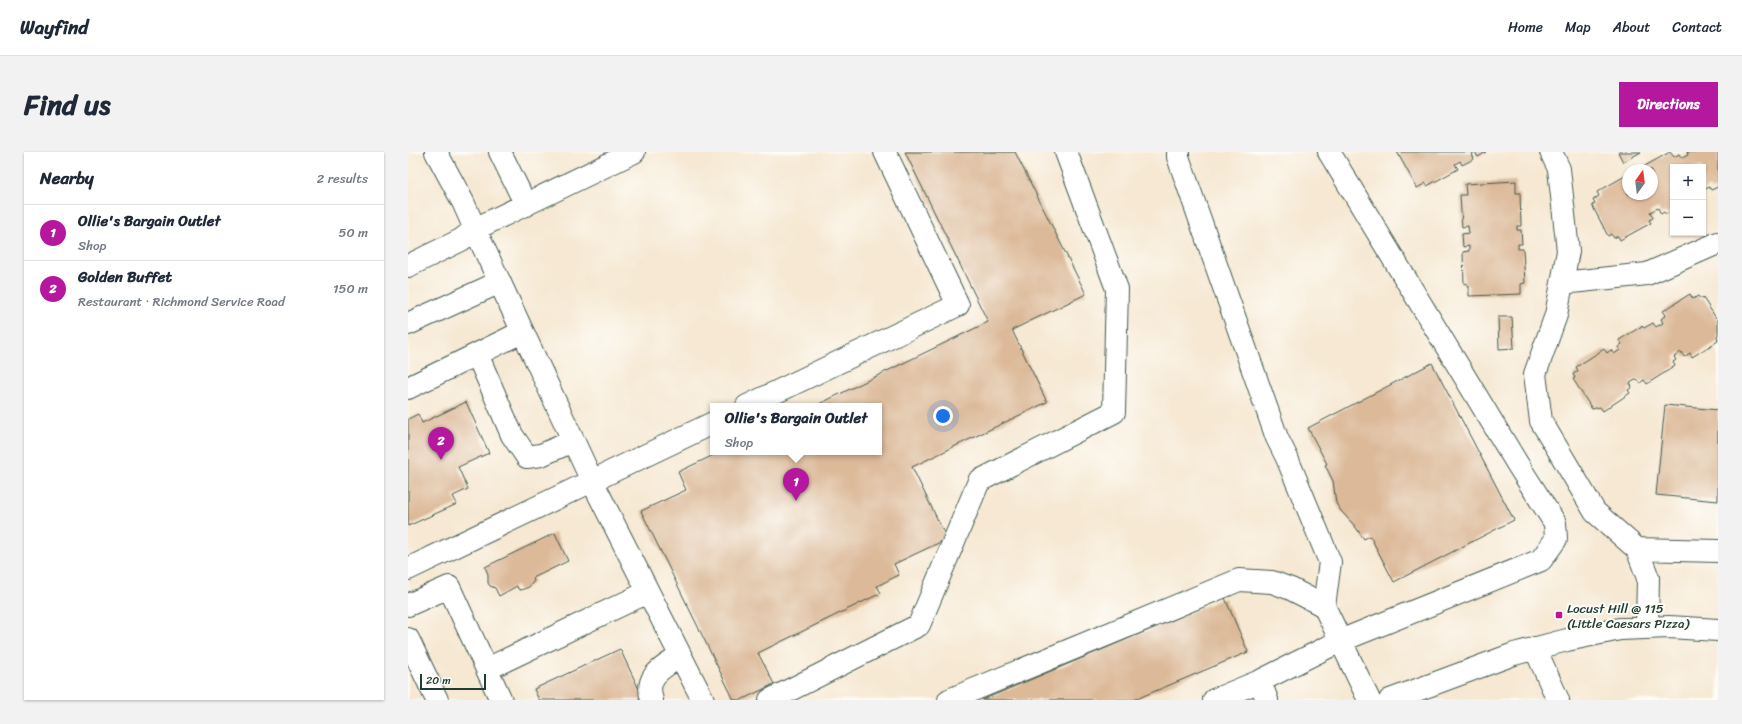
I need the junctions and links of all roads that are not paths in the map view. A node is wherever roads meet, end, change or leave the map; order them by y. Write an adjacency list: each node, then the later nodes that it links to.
1 (436, 152): 10 (street)
2 (500, 152): 9 (street)
3 (634, 152): 9 (street)
4 (885, 152): 19 (street)
5 (1066, 152): 41 (street)
6 (1178, 152): 28 (street)
7 (1329, 152): 32 (street)
8 (1551, 152): 14 (street)
9 (526, 205): 10 (street)
10 (475, 229): 12 (street); 13 (street)
11 (1718, 243): 14 (street)
12 (408, 266)
13 (500, 282): 15 (street); 16 (street)
14 (1562, 283): 23 (street)
15 (408, 324)
16 (522, 332): 17 (street); 21 (street)
17 (477, 354): 18 (street); 21 (street)
18 (408, 388)
19 (753, 403)
20 (710, 423): 22 (street)
21 (573, 441): 22 (street)
22 (592, 481): 25 (street); 26 (street)
23 (1637, 549): 24 (street); 29 (street)
24 (1718, 551)
25 (408, 569)
26 (648, 592): 34 (street); 35 (street)
27 (408, 605): 35 (street)
28 (1324, 606): 32 (street); 42 (street)
29 (1646, 628): 30 (street); 33 (street)
30 (1718, 630)
31 (408, 639): 37 (street)
32 (1340, 641): 36 (street); 44 (street)
33 (1535, 648): 45 (street); 46 (street)
34 (680, 656): 39 (street); 40 (street)
35 (487, 669): 38 (street)
36 (1264, 690): 43 (street)
37 (437, 700)
38 (501, 700)
39 (652, 700)
40 (703, 700)
41 (770, 700)
42 (949, 700)
43 (1214, 700)
44 (1369, 700)
45 (1390, 700)
46 (1558, 700)

